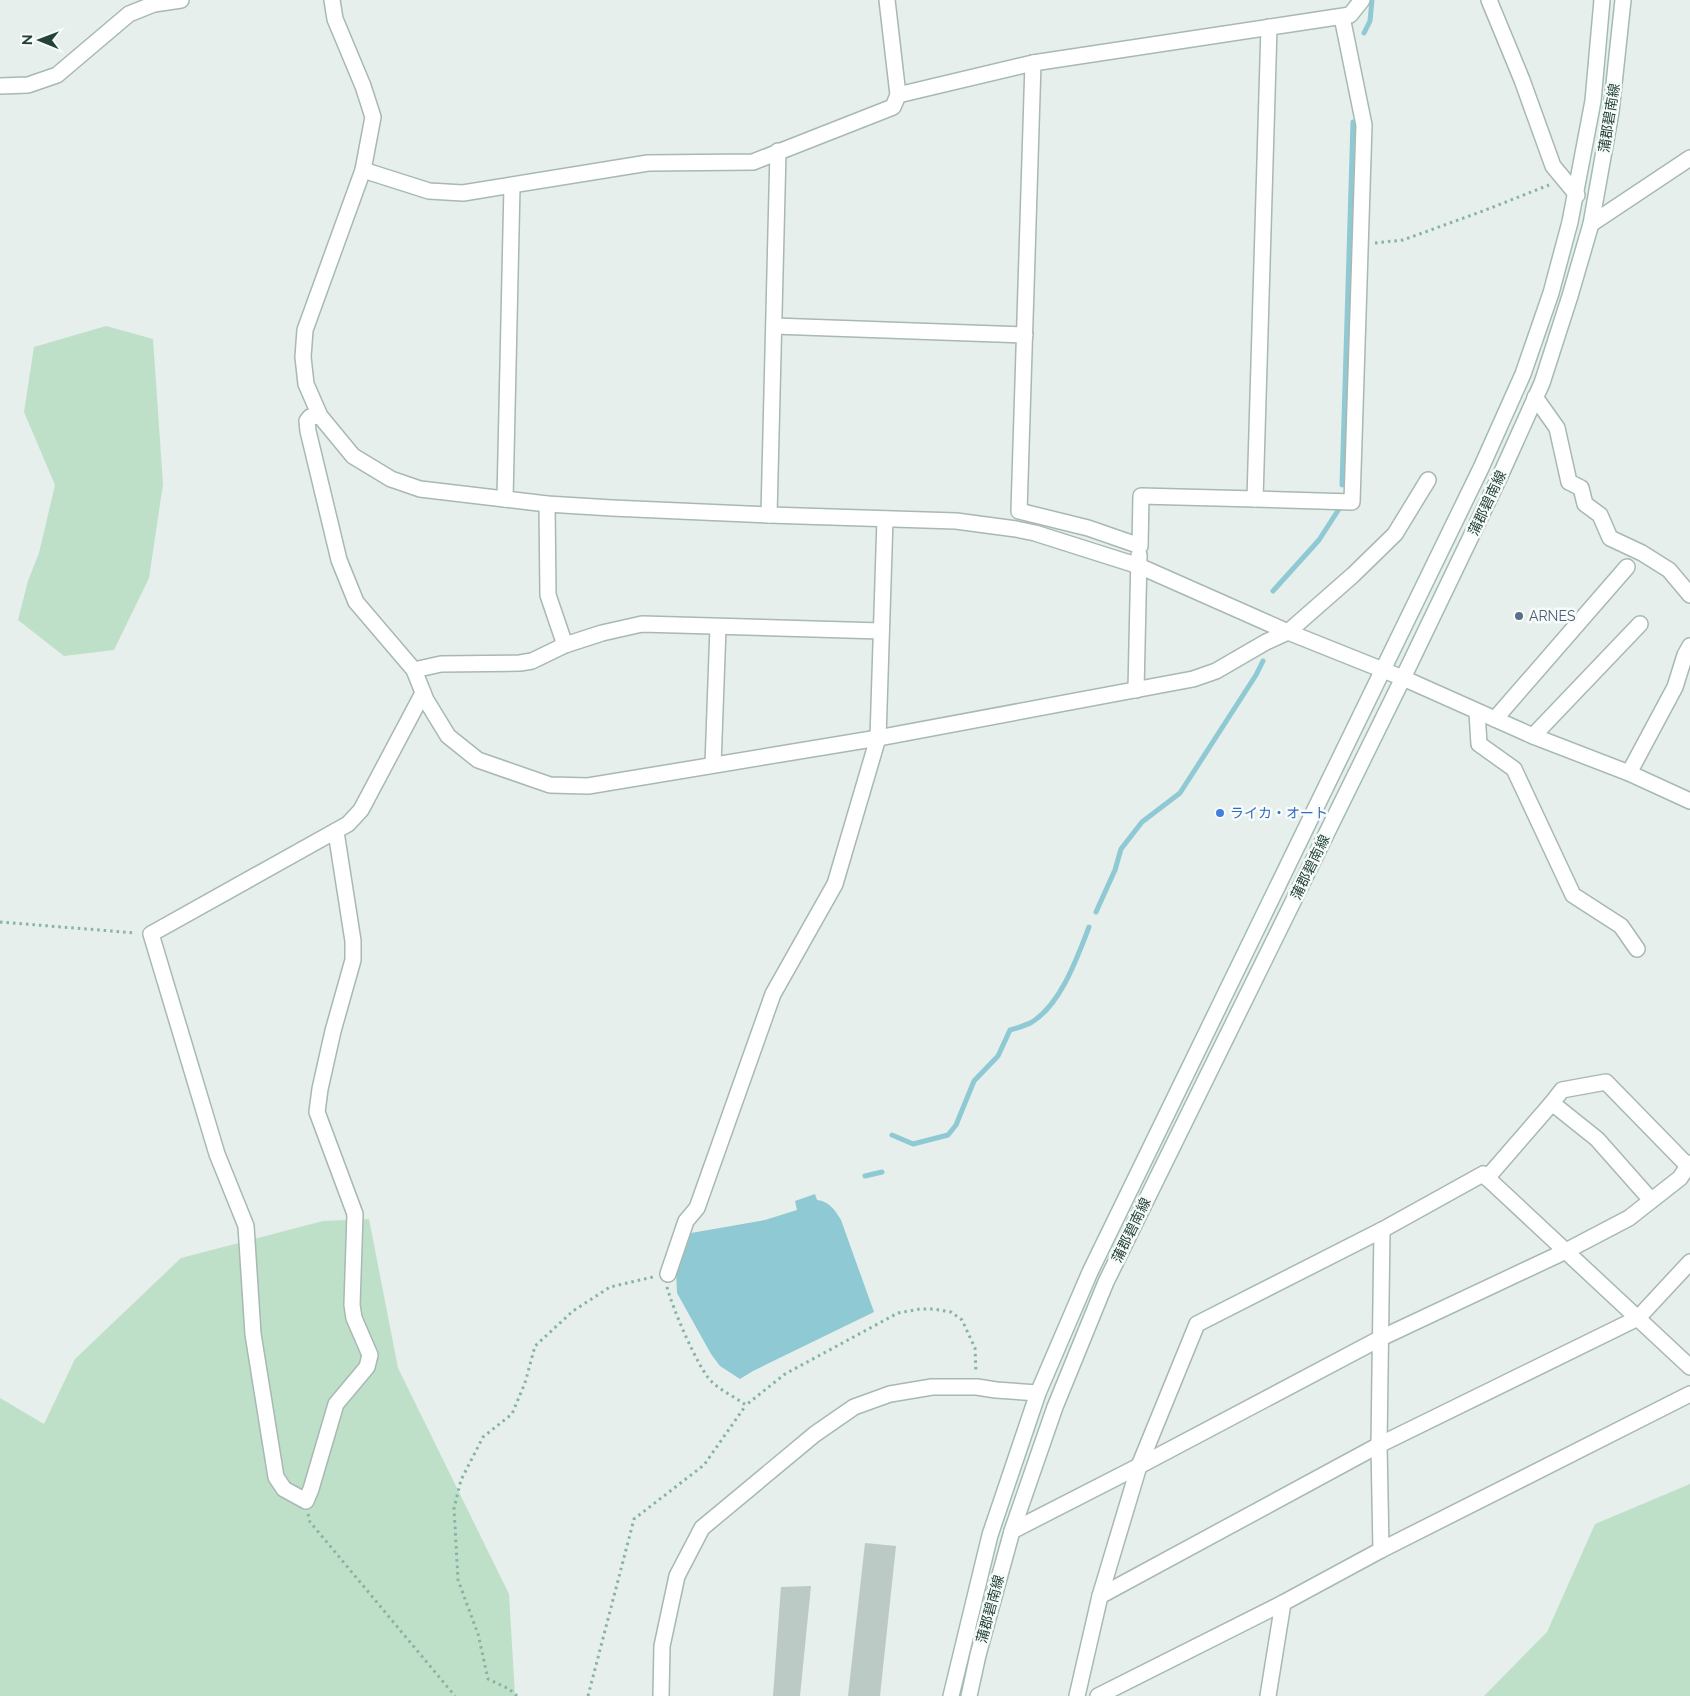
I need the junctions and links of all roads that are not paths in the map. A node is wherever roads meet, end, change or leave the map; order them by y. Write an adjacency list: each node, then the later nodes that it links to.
1 (182, 0): 11 (street)
2 (332, 0): 15 (street)
3 (887, 0): 12 (street)
4 (1362, 0): 8 (street)
5 (1489, 0): 17 (street)
6 (1602, 0): 17 (street, 蒲郡碧南線)
7 (1623, 0): 18 (street, 蒲郡碧南線)
8 (1342, 17): 9 (street); 25 (street)
9 (1269, 28): 10 (street); 25 (street)
10 (1033, 63): 12 (street); 20 (street)
11 (0, 86)
12 (898, 95): 13 (street)
13 (778, 152): 16 (street); 19 (street)
14 (1690, 158): 18 (street)
15 (364, 170): 16 (street); 22 (street)
16 (512, 186): 24 (street)
17 (1577, 195): 40 (street, 蒲郡碧南線)
18 (1590, 224): 21 (street, 蒲郡碧南線)
19 (774, 326): 20 (street); 27 (street)
20 (1025, 335): 29 (street)
21 (1535, 397): 32 (street); 41 (street, 蒲郡碧南線)
22 (320, 416): 24 (street); 39 (street)
23 (1428, 480): 36 (street)
24 (505, 499): 26 (street)
25 (1255, 499): 29 (street)
26 (547, 504): 27 (street); 37 (street)
27 (768, 515): 28 (street)
28 (885, 519): 30 (street); 35 (street)
29 (1140, 546): 30 (street)
30 (1139, 566): 36 (street); 42 (street)
31 (1627, 568): 45 (street)
32 (1690, 595)
33 (1640, 624): 46 (street)
34 (718, 627): 35 (street); 37 (street); 48 (street)
35 (881, 631): 47 (street)
36 (1288, 632): 40 (street); 42 (street)
37 (565, 645): 39 (street)
38 (1690, 646): 49 (street)
39 (414, 670): 43 (street)
40 (1383, 671): 41 (street); 64 (street, 蒲郡碧南線)
41 (1403, 678): 44 (street); 68 (street, 蒲郡碧南線)
42 (1136, 690): 47 (street)
43 (424, 693): 48 (street); 51 (street)
44 (1477, 712): 45 (street); 52 (street)
45 (1495, 719): 46 (street)
46 (1533, 736): 49 (street)
47 (878, 738): 48 (street); 60 (street)
48 (713, 765)
49 (1628, 774): 50 (street)
50 (1690, 801)
51 (336, 832): 51 (street)
52 (1637, 949)
53 (1552, 1103): 54 (street); 55 (street); 56 (street)
54 (1689, 1164): 56 (street)
55 (1487, 1178): 57 (street); 58 (street)
56 (1652, 1200): 58 (street)
57 (1382, 1230): 62 (street); 67 (street)
58 (1566, 1251): 61 (street); 62 (street)
59 (1690, 1262): 61 (street)
60 (668, 1274)
61 (1638, 1318): 63 (street); 66 (street)
62 (1381, 1338): 66 (street); 67 (street)
63 (1690, 1367)
64 (1038, 1393): 72 (street); 73 (street, 蒲郡碧南線)
65 (1690, 1394): 69 (street)
66 (1379, 1444): 69 (street); 70 (street)
67 (1139, 1466): 68 (street); 70 (street)
68 (1012, 1530): 74 (street, 蒲郡碧南線)
69 (1381, 1550): 71 (street)
70 (1100, 1596): 75 (street)
71 (1283, 1603): 76 (street); 77 (street)
72 (661, 1696)
73 (950, 1696)
74 (969, 1696)
75 (1077, 1696)
76 (1098, 1696)
77 (1268, 1696)

